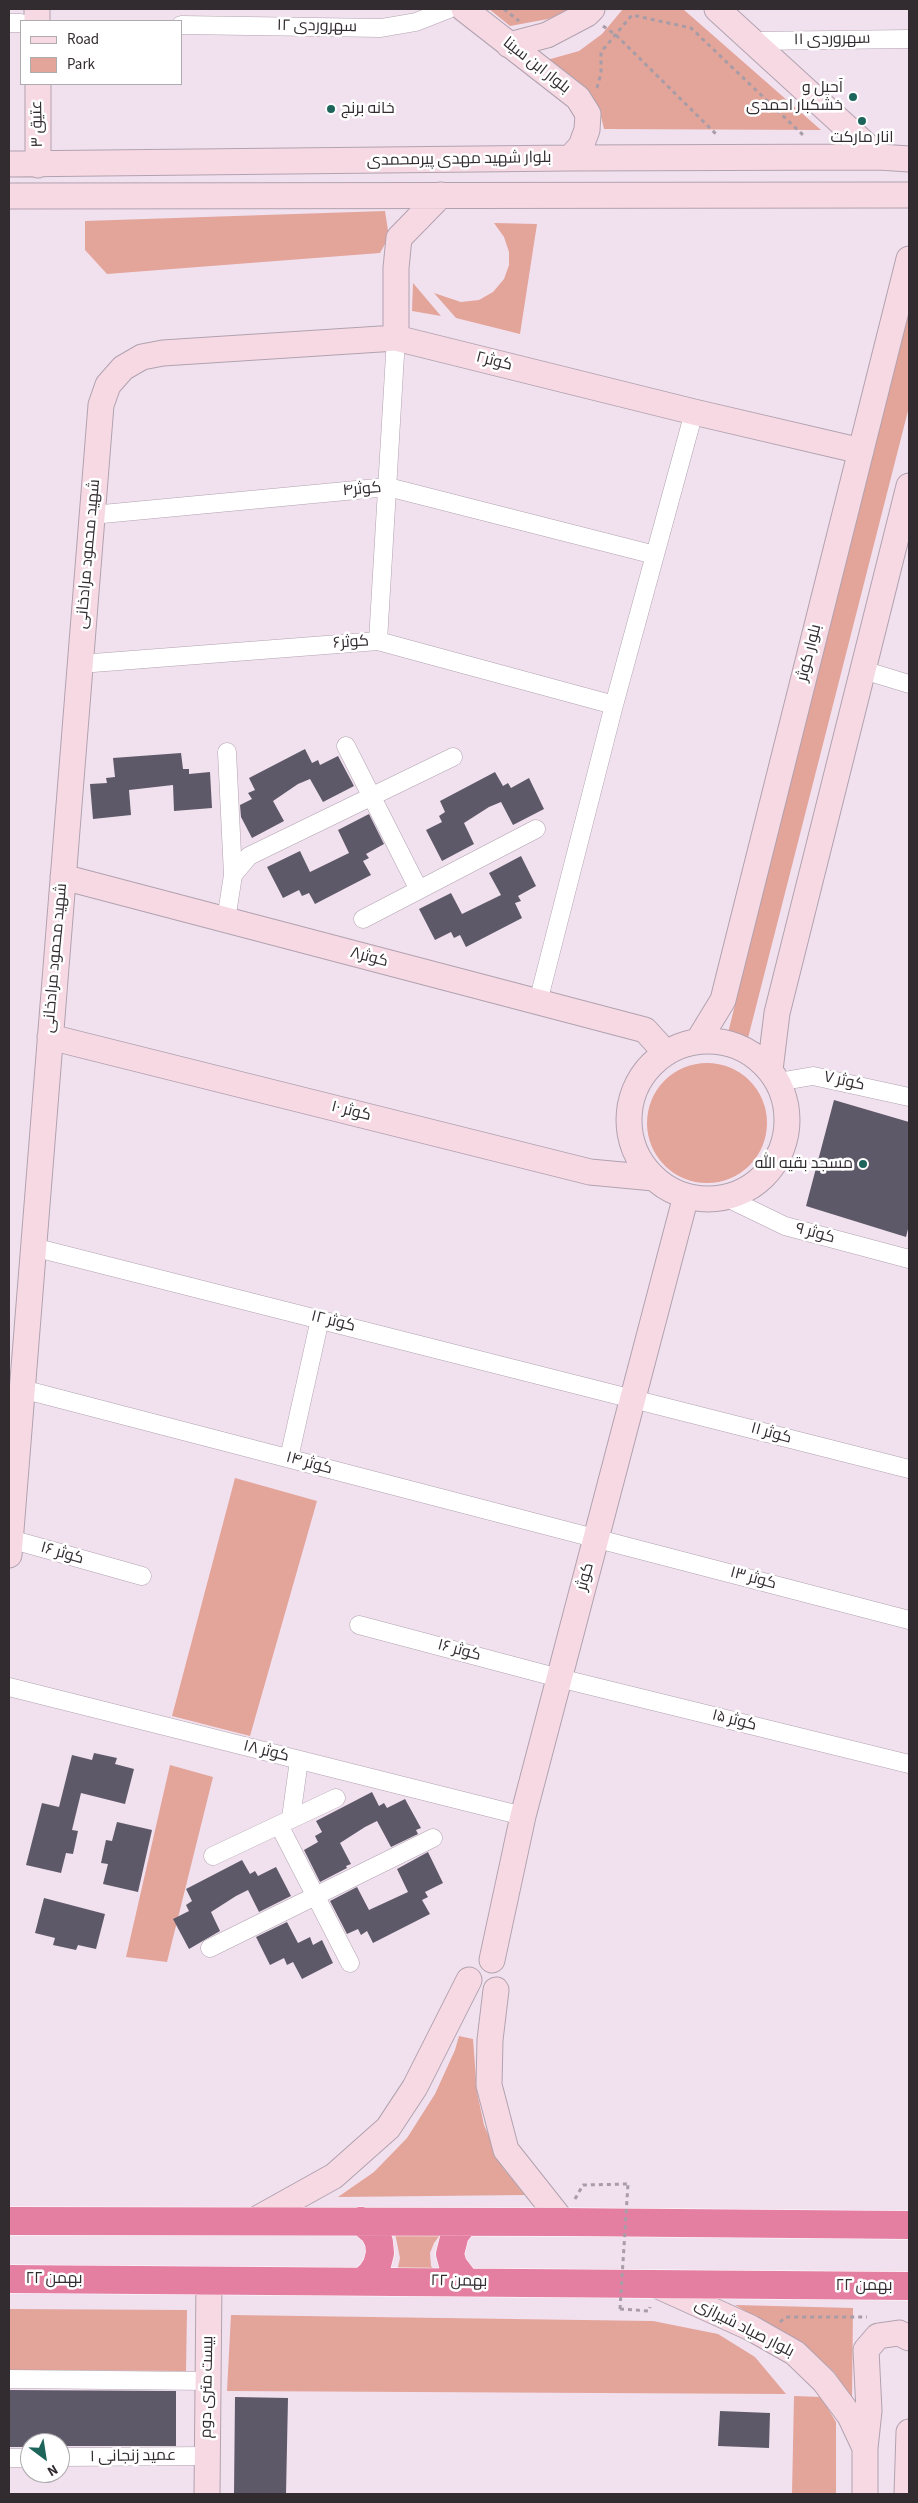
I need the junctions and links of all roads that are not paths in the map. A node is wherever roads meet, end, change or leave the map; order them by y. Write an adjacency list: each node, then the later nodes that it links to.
1 (449, 9): 5 (street, سهروردی ۱۲)
2 (464, 9): 8 (main road, بلوار ابن سینا)
3 (590, 11): 8 (main road)
4 (729, 14): 7 (main road)
5 (182, 25)
6 (909, 40): 7 (street, سهروردی ١١)
7 (754, 41): 10 (main road)
8 (509, 45): 11 (main road, بلوار ابن سینا)
9 (38, 85): 14 (main road, عتیق ۳)
10 (879, 157): 11 (main road, بلوار شهید مهدی پیرمحمدی); 12 (main road, بلوار شهید مهدی پیرمحمدی)
11 (570, 158): 14 (main road, بلوار شهید مهدی پیرمحمدی)
12 (909, 159)
13 (9, 164): 14 (main road, بلوار شهید مهدی پیرمحمدی)
14 (38, 165)
15 (909, 195): 17 (main road, بلوار شهید مهدی پیرمحمدی)
16 (9, 196): 17 (main road, بلوار شهید مهدی پیرمحمدی)
17 (441, 196): 19 (main road)
18 (909, 260): 22 (main road, بلوار کوثر)
19 (396, 338): 20 (main road, کوثر۲); 21 (main road, کوثر۲); 24 (street)
20 (123, 368): 25 (main road, شهید محمود مرادخانی)
21 (694, 412): 22 (main road, کوثر۲); 26 (street)
22 (861, 451): 44 (main road, بلوار کوثر)
23 (909, 486): 29 (main road)
24 (388, 487): 25 (street, کوثر۴); 26 (street, کوثر۴); 27 (street)
25 (92, 516): 28 (main road, شهید محمود مرادخانی)
26 (655, 555): 31 (street)
27 (378, 641): 28 (street, کوثر۶); 31 (street, کوثر۶)
28 (80, 664): 38 (main road, شهید محمود مرادخانی)
29 (863, 670): 30 (street); 46 (main road)
30 (909, 684)
31 (614, 705): 42 (street)
32 (346, 746): 35 (street)
33 (227, 752): 37 (street)
34 (453, 757): 35 (street)
35 (372, 796): 37 (street); 39 (street)
36 (536, 829): 39 (street)
37 (233, 875): 41 (street)
38 (63, 878): 41 (main road, کوثر۸); 43 (main road, شهید محمود مرادخانی)
39 (419, 890): 40 (street)
40 (363, 919)
41 (226, 920): 42 (main road, کوثر۸)
42 (538, 1002): 45 (main road, کوثر۸)
43 (50, 1037): 48 (main road, کوثر ۱۰); 51 (main road, شهید محمود مرادخانی)
44 (698, 1041): 45 (main road); 46 (main road)
45 (666, 1053): 48 (main road)
46 (774, 1076): 47 (street, کوثر ۷); 50 (main road)
47 (909, 1097)
48 (654, 1178): 49 (main road)
49 (686, 1196): 50 (main road); 55 (main road, کوثر)
50 (726, 1197): 52 (street, کوثر ۹)
51 (33, 1247): 53 (street, کوثر ۱۲); 54 (main road, شهید محمود مرادخانی)
52 (909, 1259)
53 (320, 1319): 55 (street, کوثر ۱۲); 56 (street)
54 (22, 1389): 56 (street, کوثر ۱۴); 59 (main road, شهید محمود مرادخانی)
55 (633, 1398): 57 (street, کوثر ۱۱); 58 (main road, کوثر)
56 (289, 1458): 58 (street, کوثر ۱۴)
57 (909, 1470)
58 (596, 1538): 61 (street, کوثر ۱۳); 63 (main road, کوثر)
59 (9, 1547): 60 (street, کوثر ۱۶)
60 (142, 1576)
61 (909, 1620)
62 (359, 1625): 63 (street, کوثر ۱۶)
63 (559, 1678): 66 (street, ۱۵ کوثر); 68 (main road, کوثر)
64 (9, 1687): 65 (street, کوثر ۱۸)
65 (299, 1760): 68 (street, کوثر ۱۸); 69 (street)
66 (909, 1764)
67 (336, 1798): 69 (street)
68 (523, 1816): 74 (main road, کوثر)
69 (285, 1821): 71 (street); 72 (street)
70 (433, 1838): 72 (street)
71 (213, 1856)
72 (316, 1897): 73 (street); 75 (street)
73 (210, 1948)
74 (492, 1960): 76 (main road); 77 (main road)
75 (350, 1963)
76 (469, 1980): 77 (main road); 78 (main road)
77 (496, 1990): 82 (main road)
78 (255, 2220): 79 (highway); 80 (highway)
79 (9, 2221)
80 (361, 2221): 81 (highway); 86 (highway)
81 (464, 2222): 82 (highway); 87 (highway)
82 (563, 2222): 83 (highway)
83 (909, 2225)
84 (9, 2279): 85 (highway, ۲۲ بهمن)
85 (209, 2280): 86 (highway, ۲۲ بهمن); 92 (main road, بیست متری دوم)
86 (363, 2281): 87 (highway, ۲۲ بهمن)
87 (466, 2282): 88 (highway, ۲۲ بهمن)
88 (654, 2284): 89 (highway, ۲۲ بهمن); 94 (main road, بلوار صیاد شیرازی)
89 (909, 2286)
90 (909, 2338): 94 (main road)
91 (9, 2379): 92 (street)
92 (208, 2381): 95 (main road, بیست متری دوم)
93 (909, 2435): 99 (main road)
94 (865, 2448): 98 (main road, بلوار صیاد شیرازی)
95 (207, 2456): 96 (street, عمید زنجانی ۱); 97 (main road, بیست متری دوم)
96 (70, 2458)
97 (206, 2494)
98 (864, 2494)
99 (907, 2494)

